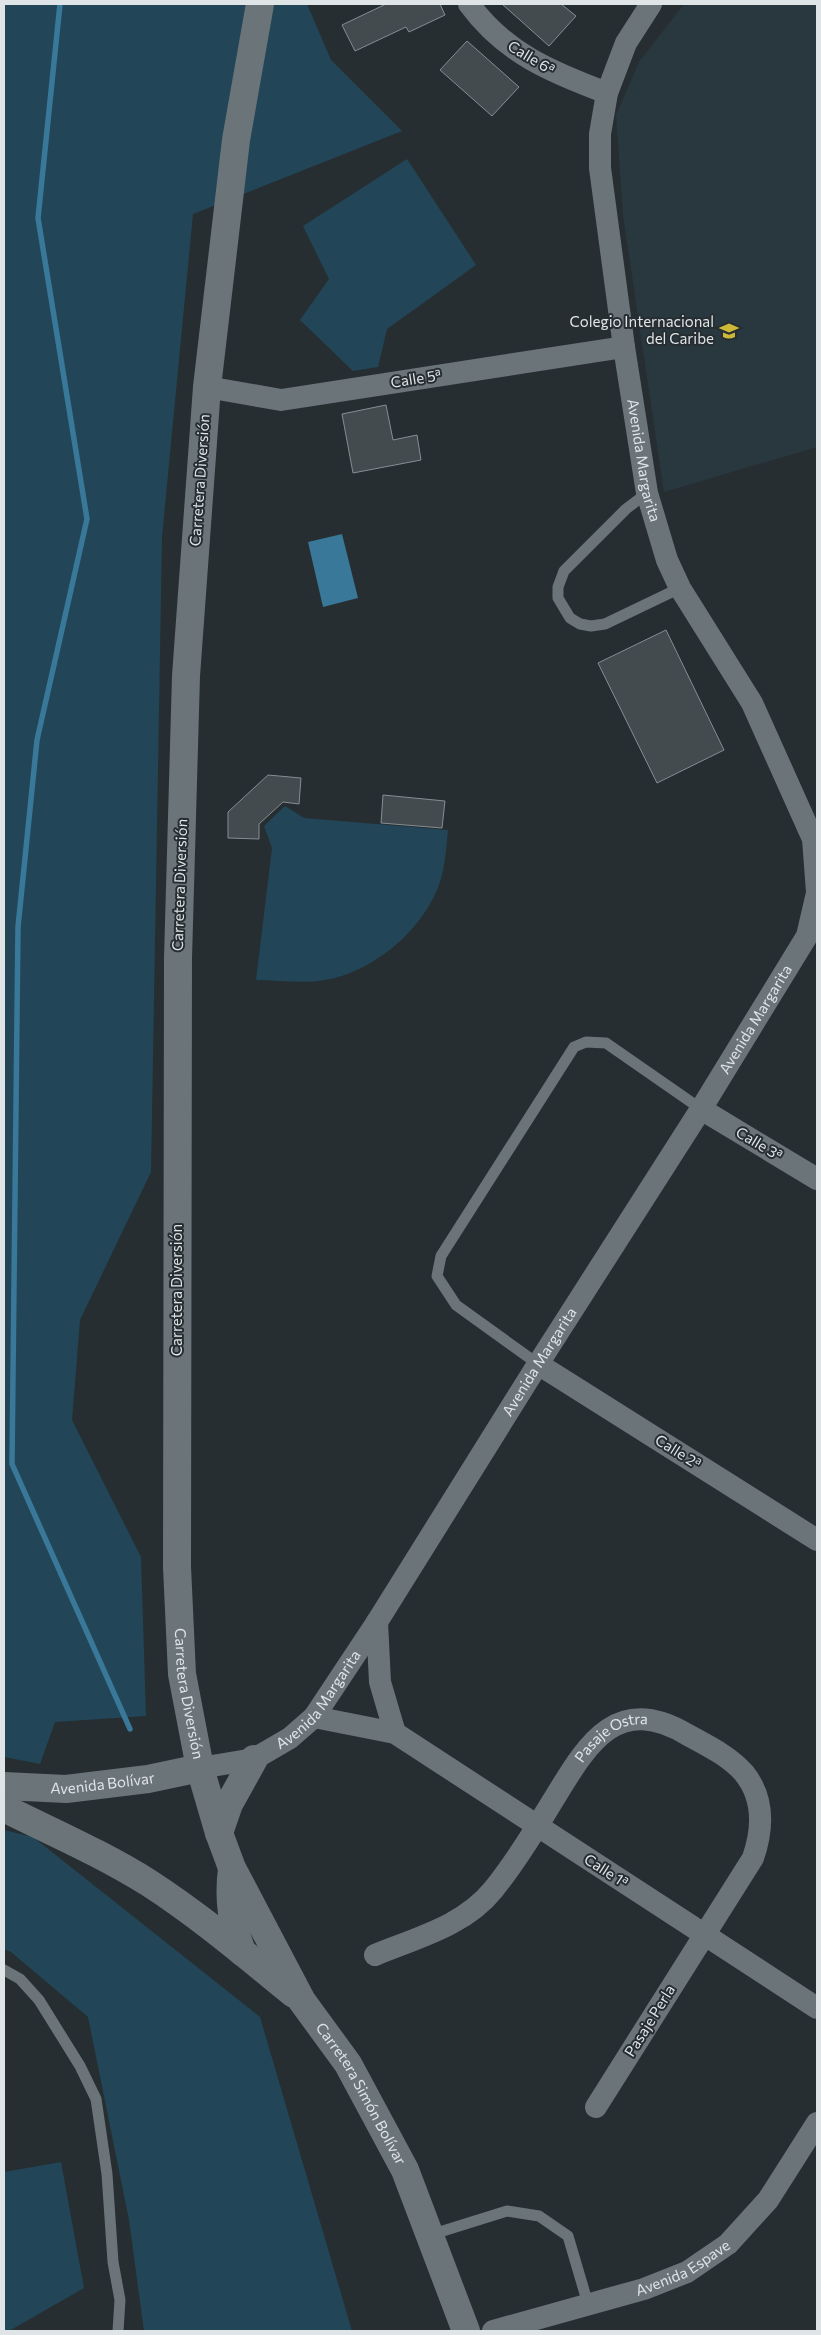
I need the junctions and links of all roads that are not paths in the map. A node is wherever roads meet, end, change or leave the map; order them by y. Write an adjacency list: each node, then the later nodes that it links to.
1 (260, 4): 6 (main road, Carretera Diversión)
2 (469, 4): 4 (street, Calle 6ª)
3 (651, 4): 4 (street, Avenida Margarita)
4 (607, 93): 5 (street, Avenida Margarita)
5 (624, 347): 6 (street, Calle 5ª); 7 (street, Avenida Margarita)
6 (207, 387): 18 (main road, Carretera Diversión)
7 (647, 493): 8 (street, Avenida Margarita); 8 (lane)
8 (680, 588): 9 (street, Avenida Margarita)
9 (817, 892): 10 (street, Avenida Margarita)
10 (702, 1109): 11 (street, Calle 3ª); 12 (street, Avenida Margarita); 12 (lane)
11 (817, 1178)
12 (538, 1364): 13 (street, Calle 2ª); 14 (street, Avenida Margarita)
13 (817, 1540)
14 (377, 1622): 15 (street, Avenida Margarita); 16 (street)
15 (314, 1717): 16 (street); 17 (street, Avenida Margarita)
16 (394, 1733): 21 (street, Calle 1ª)
17 (254, 1759): 18 (street, Avenida Margarita); 22 (main road)
18 (200, 1768): 19 (main road, Avenida Bolívar); 22 (main road, Carretera Simón Bolívar)
19 (4, 1786)
20 (4, 1808): 25 (main road)
21 (537, 1826): 24 (street, Calle 1ª); 24 (street, Pasaje Ostra); 26 (street, Pasaje Ostra)
22 (219, 1833): 23 (main road, Carretera Simón Bolívar)
23 (232, 1868): 25 (main road, Carretera Simón Bolívar); 28 (main road, Carretera Simón Bolívar)
24 (705, 1935): 29 (street, Calle 1ª); 30 (street, Pasaje Perla)
25 (242, 1952): 28 (main road)
26 (375, 1955)
27 (4, 1970): 34 (lane)
28 (302, 2001): 32 (main road, Carretera Simón Bolívar)
29 (817, 2008)
30 (596, 2107)
31 (817, 2122): 33 (street, Avenida Espave)
32 (430, 2235): 33 (lane); 35 (main road, Carretera Simón Bolívar)
33 (588, 2304): 36 (street, Avenida Espave)
34 (118, 2331)
35 (466, 2331)
36 (493, 2331)

